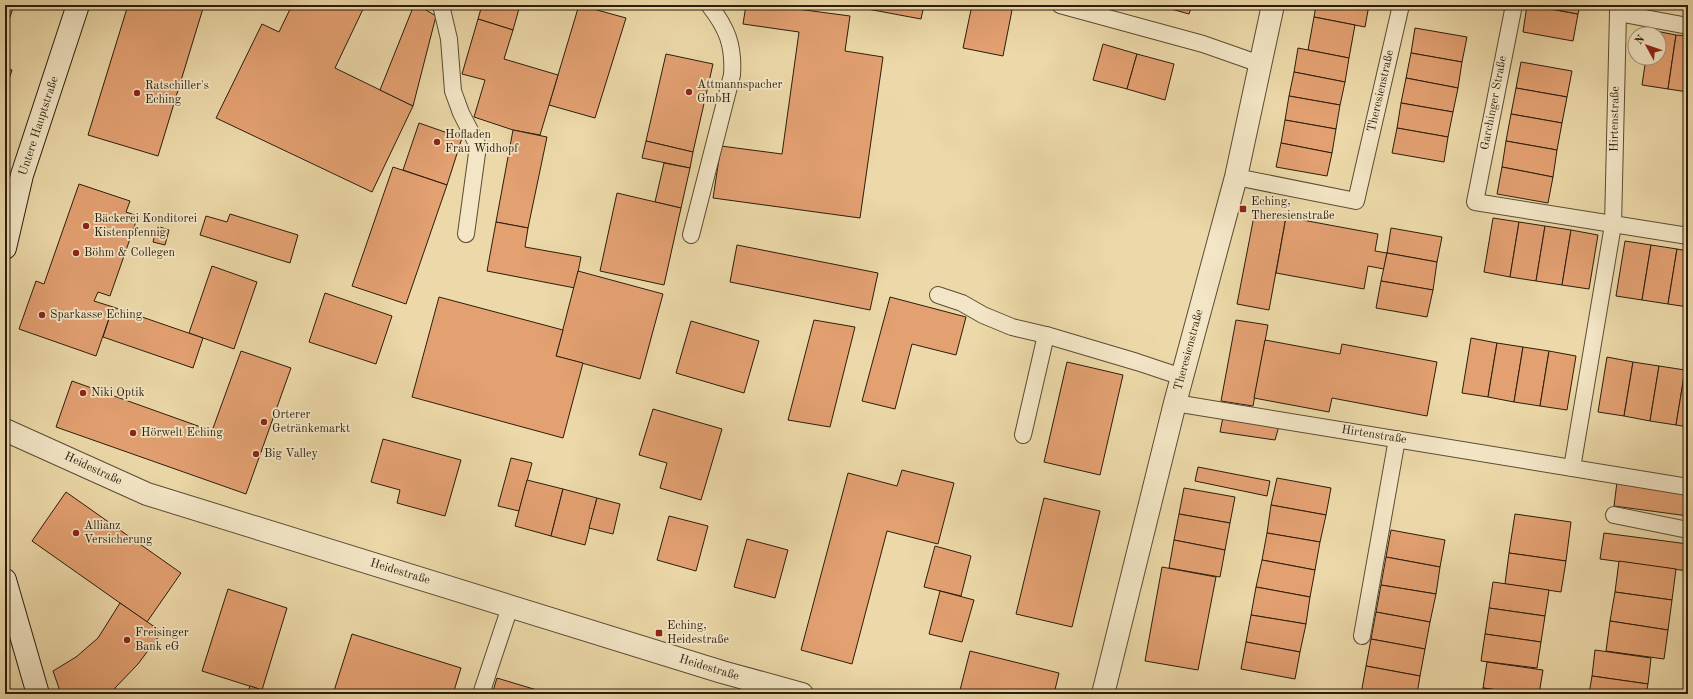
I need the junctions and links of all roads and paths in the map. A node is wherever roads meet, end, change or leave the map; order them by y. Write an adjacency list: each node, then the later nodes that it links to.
1 (78, 5): 16 (street, Untere Hauptstraße)
2 (441, 5): 13 (lane)
3 (709, 5): 14 (lane)
4 (1060, 5): 10 (lane)
5 (1273, 5): 10 (street, Theresienstraße)
6 (1401, 5): 11 (lane, Theresienstraße)
7 (1514, 5): 12 (lane, Garchinger Straße)
8 (1619, 9): 9 (lane, Hirtenstraße); 12 (lane, Hirtenstraße)
9 (1688, 26)
10 (1260, 64): 11 (street, Theresienstraße)
11 (1236, 177): 19 (street, Theresienstraße)
12 (1613, 225): 15 (lane); 24 (lane, Hirtenstraße)
13 (466, 234)
14 (691, 235)
15 (1688, 236)
16 (5, 248)
17 (938, 295): 18 (lane)
18 (1046, 335): 19 (lane); 22 (lane)
19 (1182, 377): 20 (street, Theresienstraße)
20 (1175, 403): 23 (lane, Hirtenstraße); 35 (street, Theresienstraße)
21 (5, 430): 29 (street, Heidestraße)
22 (1023, 435)
23 (1397, 439): 24 (lane, Hirtenstraße); 30 (lane)
24 (1572, 468): 25 (lane, Hirtenstraße)
25 (1688, 487)
26 (1614, 516): 27 (lane)
27 (1688, 530)
28 (5, 580): 32 (street)
29 (510, 607): 31 (street, Heidestraße); 33 (lane)
30 (1362, 636)
31 (752, 688): 34 (street, Heidestraße)
32 (38, 694)
33 (481, 694)
34 (802, 694)
35 (1103, 694)

